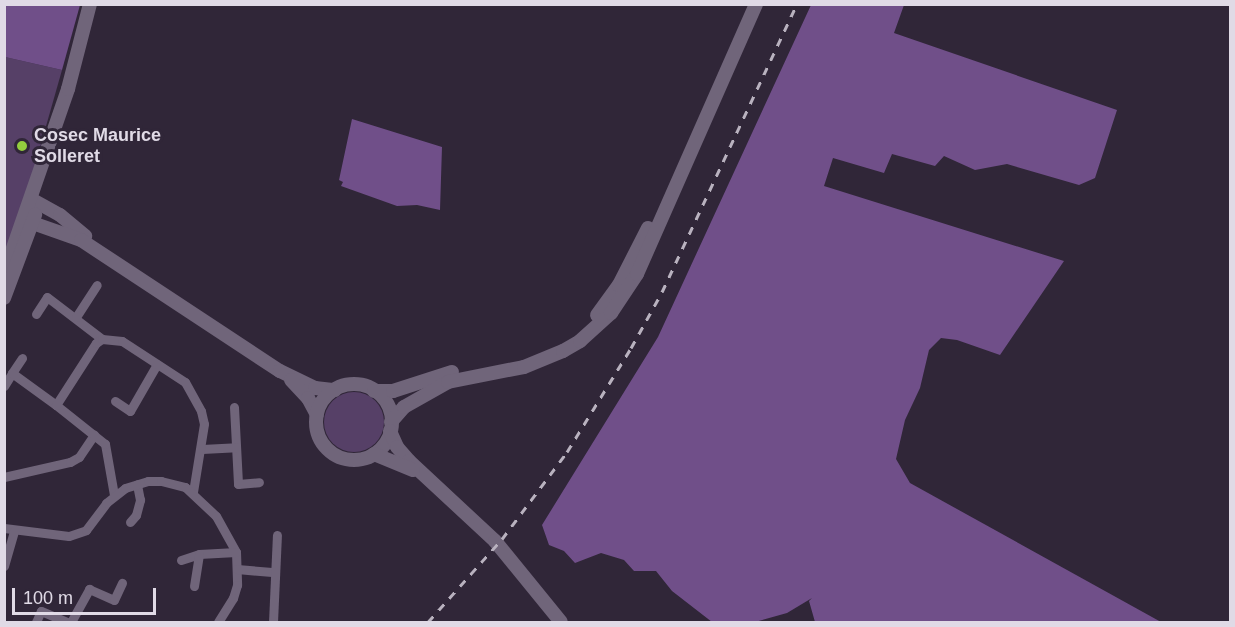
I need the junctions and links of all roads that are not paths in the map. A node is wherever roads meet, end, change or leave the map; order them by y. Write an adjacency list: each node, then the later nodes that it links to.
1 (90, 4): 4 (main road)
2 (756, 4): 3 (main road)
3 (711, 103): 19 (main road); 24 (main road)
4 (35, 200): 5 (main road); 6 (main road)
5 (28, 221): 6 (main road); 7 (main road); 9 (main road)
6 (102, 252): 15 (main road)
7 (4, 274)
8 (97, 285): 11 (street)
9 (4, 298)
10 (36, 314): 11 (street)
11 (76, 317): 12 (street)
12 (102, 339): 14 (street); 21 (street)
13 (22, 358): 16 (street)
14 (157, 364): 20 (street); 27 (street)
15 (280, 371): 18 (main road); 23 (main road)
16 (12, 374): 17 (street); 21 (street)
17 (4, 386)
18 (334, 390): 19 (main road); 23 (main road)
19 (374, 391): 24 (main road)
20 (115, 401)
21 (56, 405): 25 (street)
22 (234, 407): 26 (street)
23 (317, 415): 28 (main road)
24 (391, 426): 28 (main road); 29 (main road)
25 (94, 435): 30 (street); 34 (street)
26 (236, 447): 27 (street); 31 (street)
27 (202, 449): 33 (street)
28 (374, 454): 29 (main road)
29 (423, 475): 50 (main road)
30 (4, 477)
31 (259, 482)
32 (137, 483): 33 (street); 34 (street); 35 (street)
33 (193, 492): 38 (street)
34 (114, 495): 36 (street)
35 (130, 522)
36 (9, 529): 41 (street)
37 (277, 535): 43 (street)
38 (236, 552): 39 (street); 42 (street)
39 (199, 554): 40 (street); 45 (street)
40 (181, 560)
41 (4, 566)
42 (237, 569): 43 (street); 48 (street)
43 (276, 572): 49 (street)
44 (122, 583): 47 (street)
45 (194, 586)
46 (36, 622): 47 (street)
47 (69, 622)
48 (218, 622)
49 (273, 622)
50 (561, 622)

